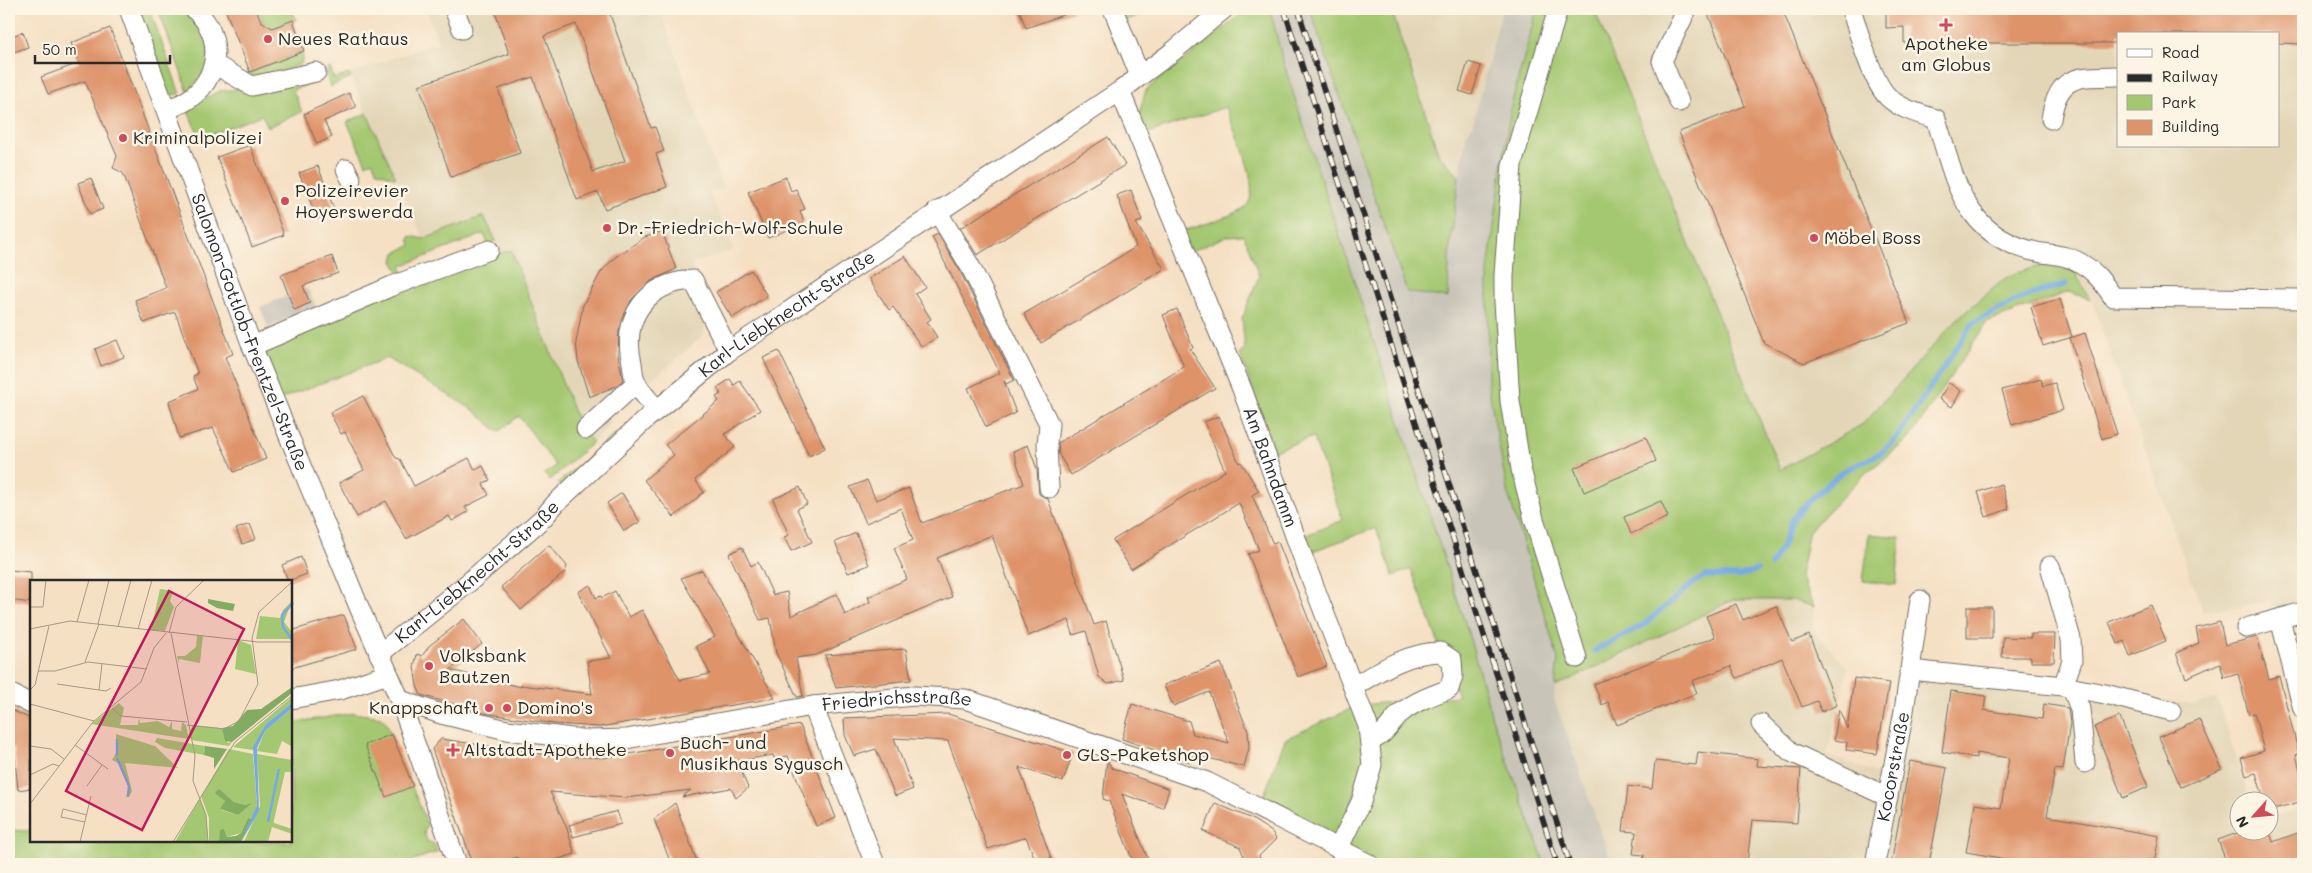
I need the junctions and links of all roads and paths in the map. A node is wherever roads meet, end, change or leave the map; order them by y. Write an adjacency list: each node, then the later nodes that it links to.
1 (129, 9): 16 (street, Salomon-Gottlob-Frentzel-Straße)
2 (194, 9): 10 (street)
3 (454, 9): 9 (street)
4 (1113, 9): 12 (street)
5 (1224, 9): 12 (street, Karl-Liebknecht-Straße)
6 (1558, 9): 33 (street)
7 (1687, 9): 15 (street)
8 (1850, 9): 20 (street)
9 (462, 29)
10 (214, 64): 11 (street); 16 (street)
11 (316, 72)
12 (1140, 76): 14 (street, Karl-Liebknecht-Straße)
13 (2117, 76): 17 (street)
14 (1120, 91): 18 (street, Karl-Liebknecht-Straße); 36 (street, Am Bahndamm)
15 (1679, 102)
16 (166, 108): 21 (street, Salomon-Gottlob-Frentzel-Straße)
17 (2051, 119)
18 (937, 211): 22 (street, Karl-Liebknecht-Straße); 26 (street)
19 (489, 250): 21 (street)
20 (2303, 298)
21 (252, 346): 32 (street, Salomon-Gottlob-Frentzel-Straße)
22 (729, 351): 23 (street); 24 (street, Karl-Liebknecht-Straße)
23 (636, 382): 24 (street); 25 (street)
24 (657, 410): 32 (street, Karl-Liebknecht-Straße)
25 (586, 429)
26 (1049, 488)
27 (2050, 566): 37 (street)
28 (1920, 600): 34 (street, Kocorstraße)
29 (2303, 612): 30 (street)
30 (2280, 619): 31 (street); 43 (street)
31 (2246, 628)
32 (379, 654): 35 (street, Salomon-Gottlob-Frentzel-Straße)
33 (1578, 658)
34 (1910, 670): 37 (street); 48 (street, Kocorstraße)
35 (388, 674): 39 (street); 40 (street, Salomon-Gottlob-Frentzel-Straße)
36 (1353, 687): 46 (street, Am Bahndamm); 46 (street)
37 (2068, 687): 44 (street); 47 (street)
38 (9, 693): 41 (street)
39 (292, 699)
40 (400, 700): 42 (street, Friedrichsstraße); 50 (street, Salomon-Gottlob-Frentzel-Straße)
41 (30, 704)
42 (813, 706): 49 (street, Friedrichsstraße); 51 (street)
43 (2303, 709)
44 (2171, 711)
45 (1762, 724): 48 (street)
46 (1370, 740): 49 (street, Am Bahndamm)
47 (2085, 763)
48 (1888, 797): 53 (street, Kocorstraße)
49 (1338, 849): 52 (street, Friedrichsstraße)
50 (458, 864)
51 (875, 864)
52 (1369, 864)
53 (1875, 864)

